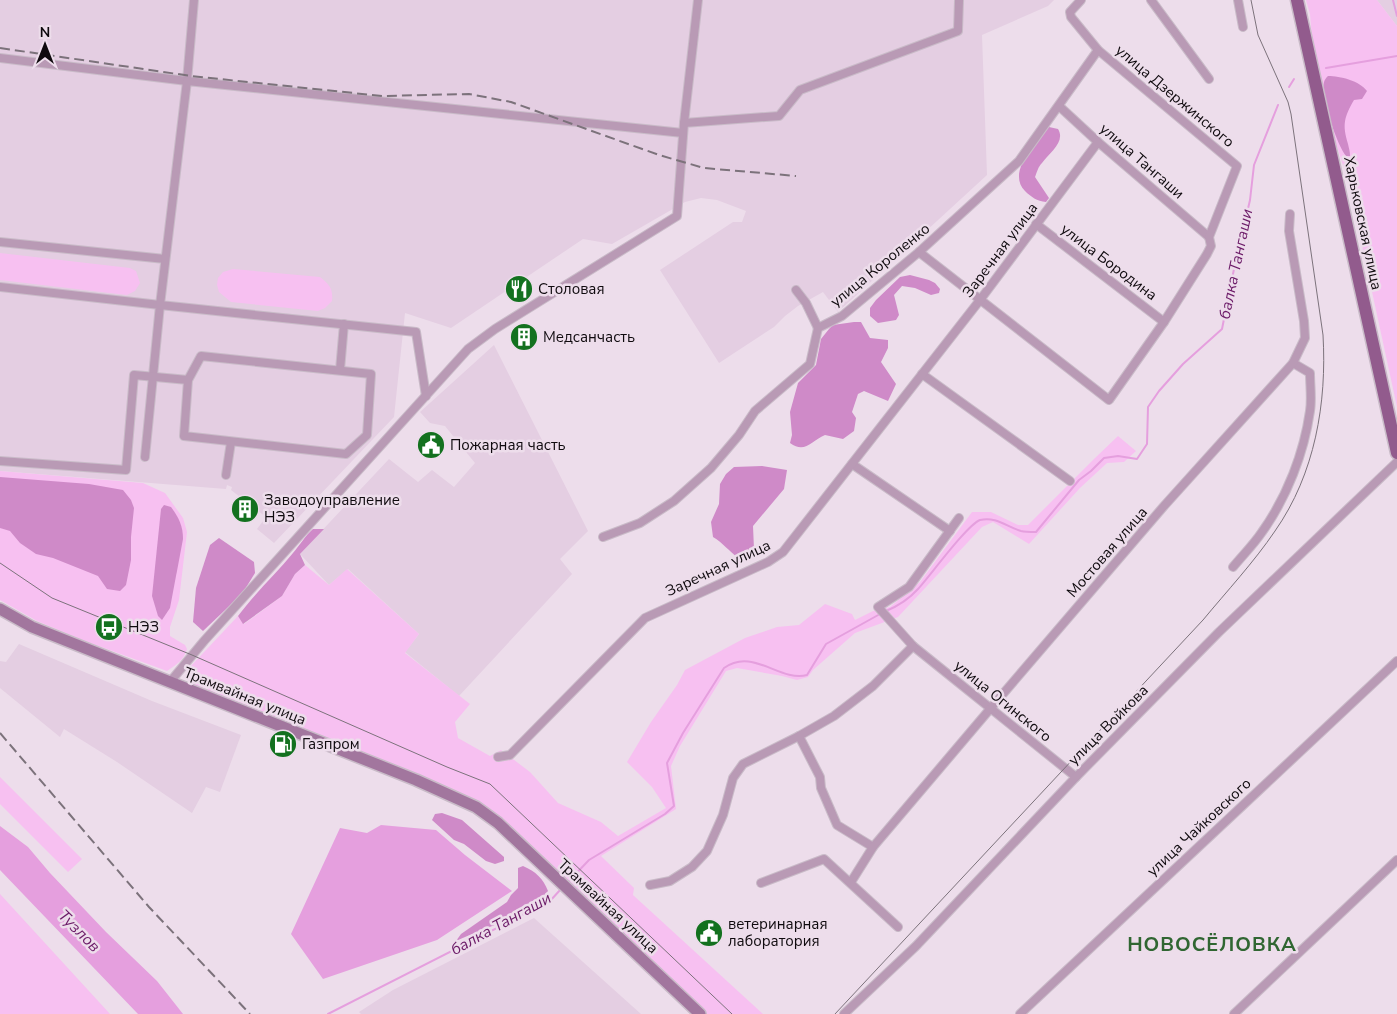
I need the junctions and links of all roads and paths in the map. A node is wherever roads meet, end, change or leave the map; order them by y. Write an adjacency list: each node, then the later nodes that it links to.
1 (194, 0): 12 (street)
2 (698, 0): 14 (street)
3 (959, 0): 14 (street)
4 (1081, 0): 9 (street, улица Дзержинского)
5 (1150, 0): 11 (street)
6 (1238, 0): 8 (street)
7 (1297, 0): 37 (main road, Харьковская улица)
8 (1243, 27)
9 (1098, 50): 13 (street, улица Короленко); 19 (street, улица Дзержинского)
10 (0, 58): 12 (street)
11 (1209, 79)
12 (187, 81): 15 (street); 22 (street)
13 (1059, 106): 16 (street, улица Тангаши); 21 (street, улица Короленко)
14 (684, 124): 15 (street)
15 (683, 133): 35 (street)
16 (1098, 142): 18 (street, Заречная улица); 19 (street, улица Тангаши)
17 (1290, 214): 30 (street, Мостовая улица)
18 (1036, 224): 25 (street, Заречная улица); 27 (street, улица Бородина)
19 (1209, 237): 27 (street, улица Дзержинского)
20 (0, 242): 22 (street)
21 (919, 252): 25 (street); 29 (street, улица Короленко)
22 (165, 259): 26 (street)
23 (0, 287): 26 (street)
24 (796, 290): 29 (street)
25 (980, 300): 27 (street, улица Дзержинского); 32 (street, Заречная улица)
26 (160, 305): 28 (street); 33 (street)
27 (1164, 322)
28 (344, 324): 31 (street); 35 (street)
29 (818, 328): 46 (street)
30 (1293, 363): 47 (street); 52 (street, Мостовая улица)
31 (340, 370): 34 (street); 36 (street)
32 (922, 374): 41 (street, Заречная улица); 43 (street)
33 (153, 377): 34 (street); 38 (street); 39 (street)
34 (188, 380): 36 (street)
35 (426, 396): 51 (street)
36 (231, 442): 42 (street)
37 (1397, 453)
38 (145, 457)
39 (0, 461)
40 (1397, 462): 55 (street, улица Войкова)
41 (852, 464): 45 (street); 54 (street, Заречная улица)
42 (226, 475)
43 (1070, 481)
44 (959, 518): 45 (street, улица Огинского)
45 (950, 531): 49 (street, улица Огинского)
46 (602, 537)
47 (1233, 567)
48 (0, 609): 51 (main road, Трамвайная улица)
49 (913, 646): 52 (street, улица Огинского); 53 (street)
50 (1397, 661): 64 (street, улица Чайковского)
51 (170, 682): 62 (main road, Трамвайная улица)
52 (990, 709): 55 (street, улица Огинского); 56 (street, Мостовая улица)
53 (799, 736): 56 (street); 60 (street)
54 (498, 758)
55 (1076, 777): 63 (street, улица Войкова)
56 (873, 847): 58 (street, Мостовая улица)
57 (1397, 860): 65 (street)
58 (851, 882): 59 (street); 61 (street)
59 (761, 883)
60 (650, 886)
61 (898, 927)
62 (700, 1014)
63 (844, 1014)
64 (1020, 1014)
65 (1234, 1014)

